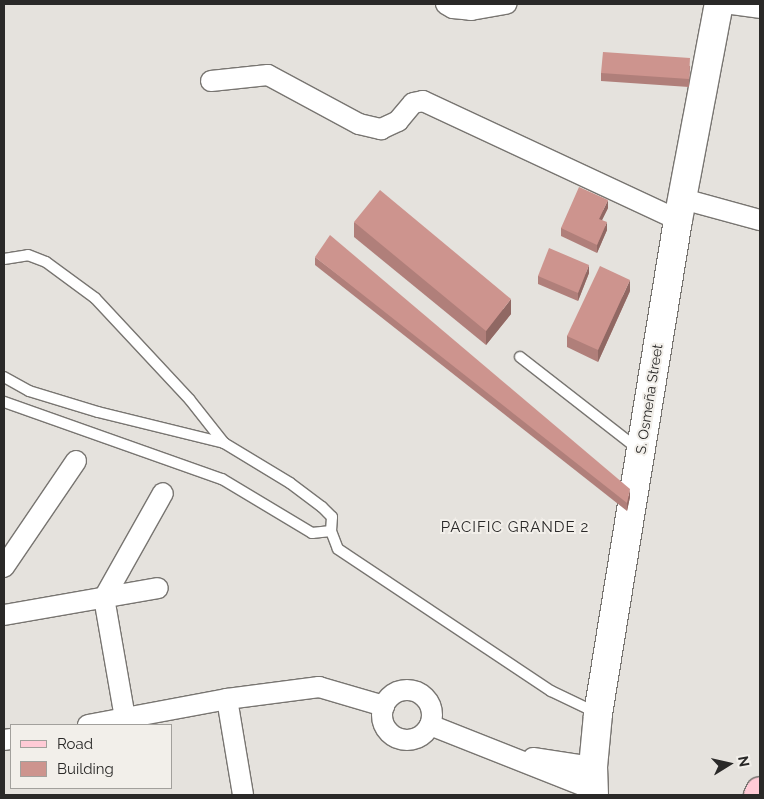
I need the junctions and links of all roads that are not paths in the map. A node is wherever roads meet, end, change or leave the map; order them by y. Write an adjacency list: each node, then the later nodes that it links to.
1 (446, 4): 2 (street)
2 (506, 4)
3 (719, 4): 7 (street, S. Osmeña Street)
4 (732, 4): 5 (street)
5 (760, 8)
6 (211, 81): 7 (street)
7 (680, 210): 8 (street); 14 (street, S. Osmeña Street)
8 (760, 220)
9 (4, 259): 13 (lane)
10 (520, 357): 14 (lane)
11 (4, 377): 13 (lane)
12 (4, 402): 17 (lane)
13 (224, 443): 17 (lane)
14 (640, 451): 24 (street, S. Osmeña Street)
15 (76, 461): 18 (street)
16 (163, 493): 20 (street)
17 (331, 531): 24 (lane)
18 (4, 567)
19 (158, 588): 20 (street)
20 (104, 598): 21 (street); 25 (street)
21 (4, 614)
22 (227, 700): 23 (street); 25 (street); 30 (street)
23 (384, 706): 27 (street); 27 (street)
24 (598, 714): 28 (street, S. Osmeña Street)
25 (125, 718): 26 (street)
26 (93, 724)
27 (430, 725): 28 (street)
28 (594, 784)
29 (760, 791): 31 (main road)
30 (243, 795)
31 (758, 795)

